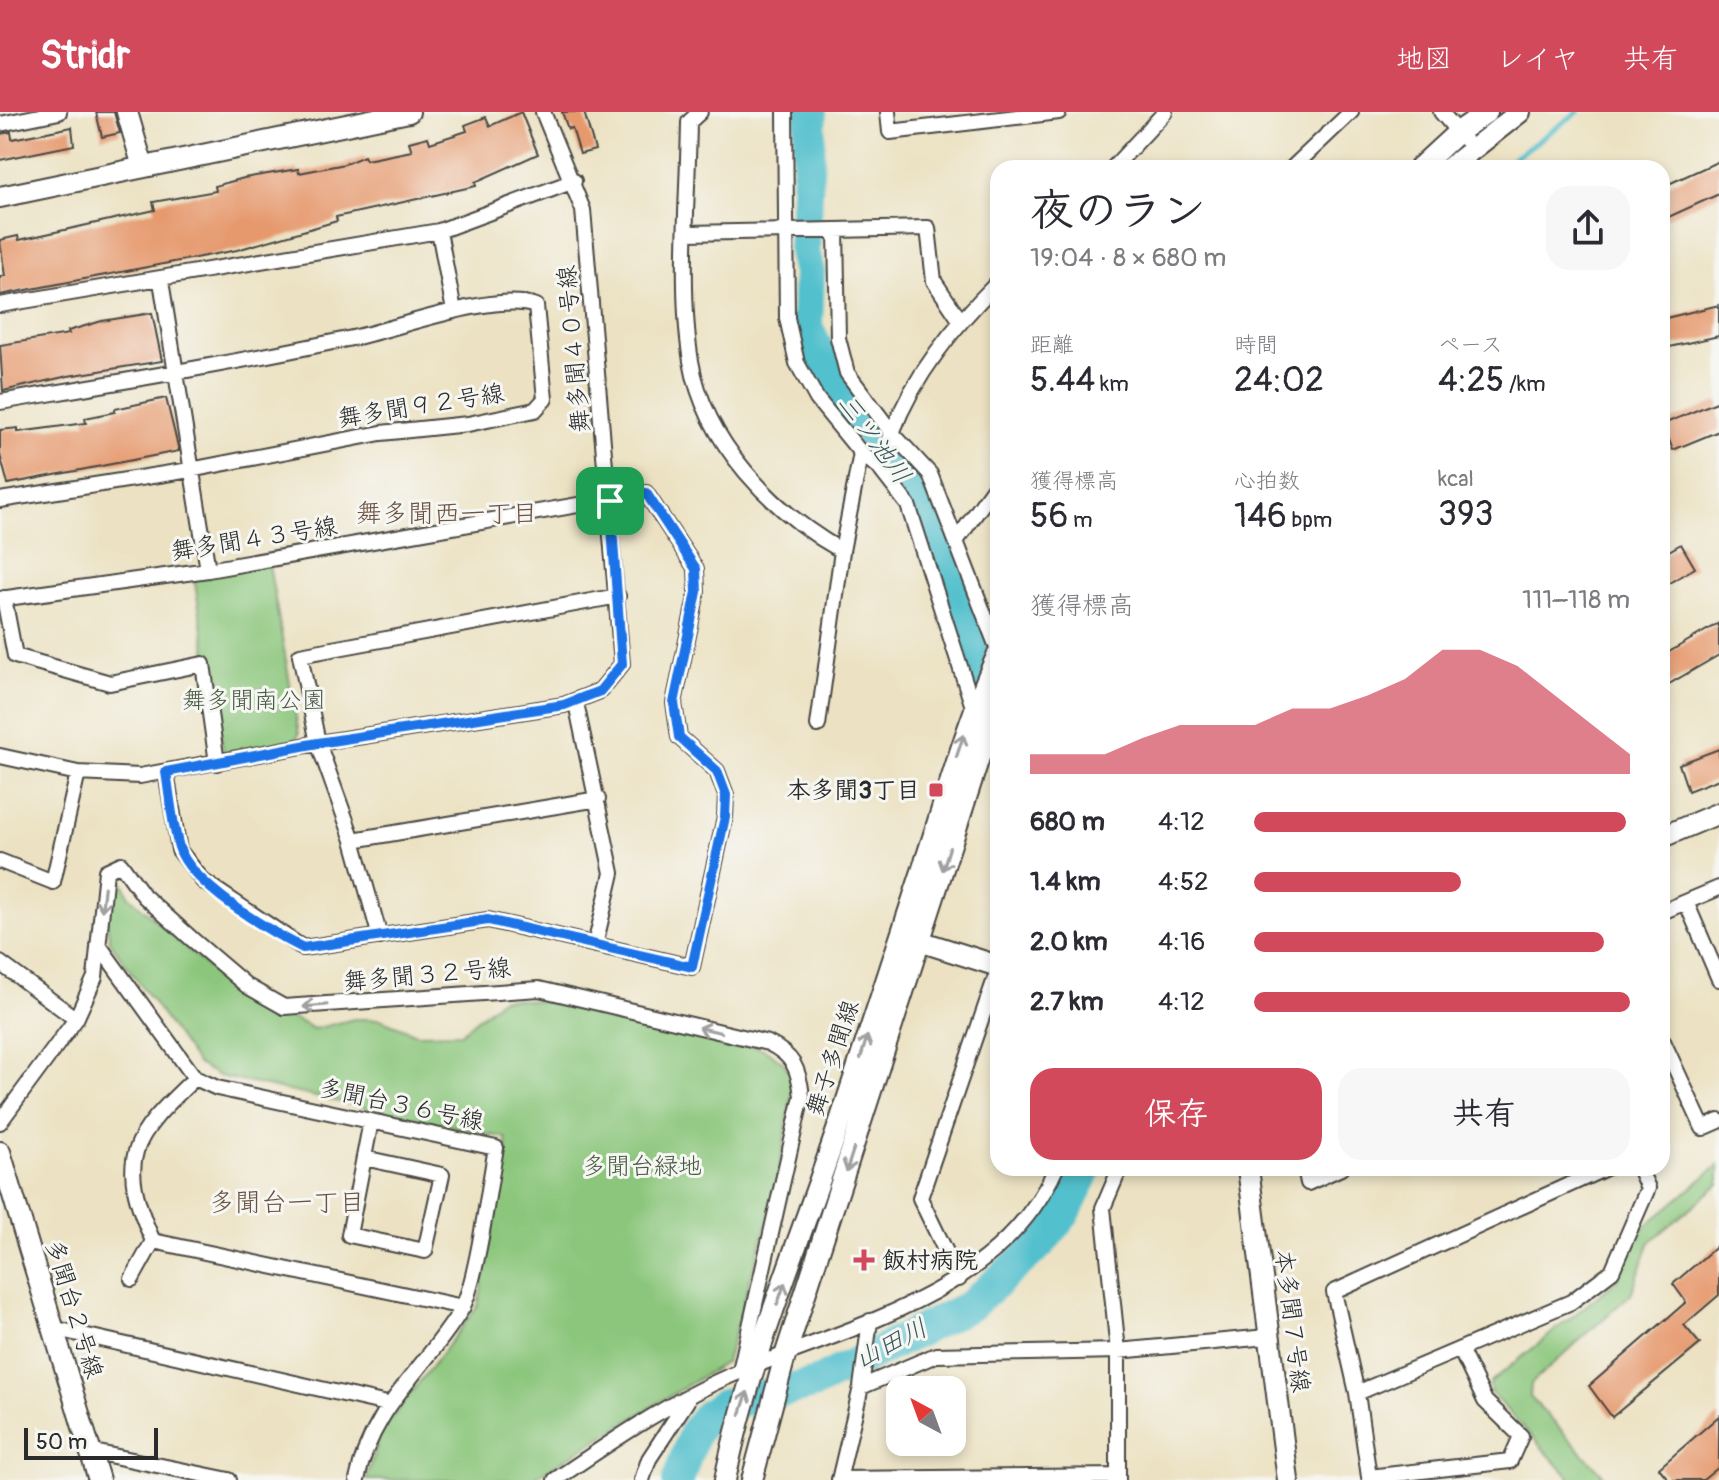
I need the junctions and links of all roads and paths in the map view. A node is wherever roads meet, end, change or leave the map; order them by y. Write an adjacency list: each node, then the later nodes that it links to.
1 (59, 112): 15 (street)
2 (127, 112): 22 (street)
3 (409, 112): 22 (street)
4 (543, 112): 23 (street, 舞多聞４０号線)
5 (700, 112): 28 (street)
6 (785, 112): 25 (street)
7 (888, 112): 14 (street)
8 (1059, 112): 14 (street)
9 (1165, 112): 18 (street)
10 (1351, 112): 19 (street)
11 (1441, 112): 16 (street)
12 (1487, 112): 16 (street)
13 (1520, 112): 17 (street)
14 (1030, 114)
15 (0, 124)
16 (1458, 132): 17 (street); 20 (street)
17 (1473, 148): 21 (street)
18 (1120, 160)
19 (1300, 160)
20 (1428, 160)
21 (1459, 160)
22 (143, 167): 24 (street)
23 (574, 181): 27 (street); 42 (street, 舞多聞４０号線)
24 (0, 197)
25 (787, 230): 26 (street); 28 (street); 37 (street)
26 (836, 230): 33 (street); 36 (street)
27 (439, 231): 29 (street); 32 (street)
28 (688, 233): 44 (street)
29 (161, 281): 31 (street); 34 (street)
30 (990, 290): 33 (street)
31 (0, 305)
32 (454, 311): 34 (street, 舞多聞９２号線); 39 (street, 舞多聞９２号線)
33 (960, 320): 36 (street)
34 (178, 372): 35 (street, 舞多聞９２号線); 39 (street)
35 (0, 402)
36 (892, 433): 38 (street); 43 (street)
37 (861, 453): 38 (street); 44 (street)
38 (880, 469): 51 (street)
39 (190, 470): 41 (street, 舞多聞９２号線); 45 (street)
40 (990, 493): 43 (street)
41 (0, 500)
42 (610, 501): 45 (street, 舞多聞４３号線); 46 (street, 舞多聞４０号線); 73 (street, 舞多聞４３号線)
43 (957, 540): 48 (street)
44 (842, 551): 53 (street)
45 (208, 570): 47 (street, 舞多聞４３号線)
46 (618, 596): 50 (street, 舞多聞４０号線); 56 (street)
47 (2, 599): 58 (street)
48 (990, 630)
49 (990, 670): 51 (street, 舞子多聞線)
50 (576, 703): 56 (street, 舞多聞４０号線); 61 (street)
51 (973, 709): 54 (street); 69 (street, 舞子多聞線, one-way to 51)
52 (990, 719): 54 (street, 舞子多聞線)
53 (818, 725)
54 (985, 731): 55 (street); 71 (street, 舞子多聞線, one-way to 71)
55 (990, 740)
56 (318, 743): 58 (street, 舞多聞４０号線); 64 (street)
57 (0, 756): 60 (street, 舞多聞４０号線)
58 (217, 763): 59 (street, 舞多聞４０号線)
59 (166, 772): 60 (street, 舞多聞４０号線); 70 (street)
60 (78, 773): 65 (street)
61 (598, 799): 64 (street); 73 (street)
62 (1719, 813): 63 (street)
63 (1670, 834)
64 (353, 840): 70 (street)
65 (0, 861)
66 (1719, 888): 67 (street)
67 (1686, 902): 68 (street); 76 (street)
68 (1670, 909)
69 (899, 934): 71 (street); 103 (street, 舞子多聞線, one-way to 69)
70 (380, 937): 73 (street)
71 (921, 941): 75 (street); 102 (street, 舞子多聞線, one-way to 102)
72 (98, 944): 78 (street); 80 (street); 103 (street, 舞多聞３２号線, one-way to 72)
73 (595, 945)
74 (0, 963): 78 (street)
75 (990, 965)
76 (1719, 979)
77 (990, 992): 95 (street)
78 (76, 1019): 83 (street)
79 (1670, 1056): 82 (street)
80 (195, 1078): 81 (street, 多聞台３６号線); 93 (street)
81 (371, 1121): 85 (street); 96 (street, 多聞台３６号線)
82 (1719, 1121)
83 (0, 1122)
84 (0, 1152): 98 (street, 多聞台２号線)
85 (364, 1158): 85 (street)
86 (1052, 1176): 95 (street)
87 (1117, 1176): 101 (street)
88 (1249, 1176): 99 (street, 本多聞７号線)
89 (1307, 1176): 90 (street)
90 (1323, 1176)
91 (1588, 1176): 105 (street)
92 (1643, 1176): 100 (street)
93 (153, 1241): 94 (street); 96 (street)
94 (132, 1279)
95 (959, 1279): 97 (street)
96 (463, 1307): 107 (street, 多聞台３６号線)
97 (870, 1321): 102 (street); 104 (street)
98 (52, 1328): 107 (street); 108 (street, 多聞台２号線)
99 (1267, 1337): 101 (street); 118 (street, 本多聞７号線)
100 (1460, 1349): 105 (street); 105 (street)
101 (1118, 1351): 104 (street); 110 (street)
102 (785, 1356): 103 (street); 116 (street, 舞子多聞線)
103 (748, 1369): 106 (street); 115 (street, 舞子多聞線, one-way to 103)
104 (861, 1387): 117 (street)
105 (1357, 1393)
106 (690, 1396): 109 (street); 114 (street)
107 (387, 1404): 113 (street, 多聞台３６号線)
108 (89, 1451): 111 (street, 多聞台２号線); 112 (street)
109 (564, 1477)
110 (1118, 1478): 117 (street)
111 (99, 1480)
112 (229, 1480)
113 (357, 1480)
114 (642, 1480)
115 (725, 1480)
116 (752, 1480)
117 (839, 1480)
118 (1288, 1480)

